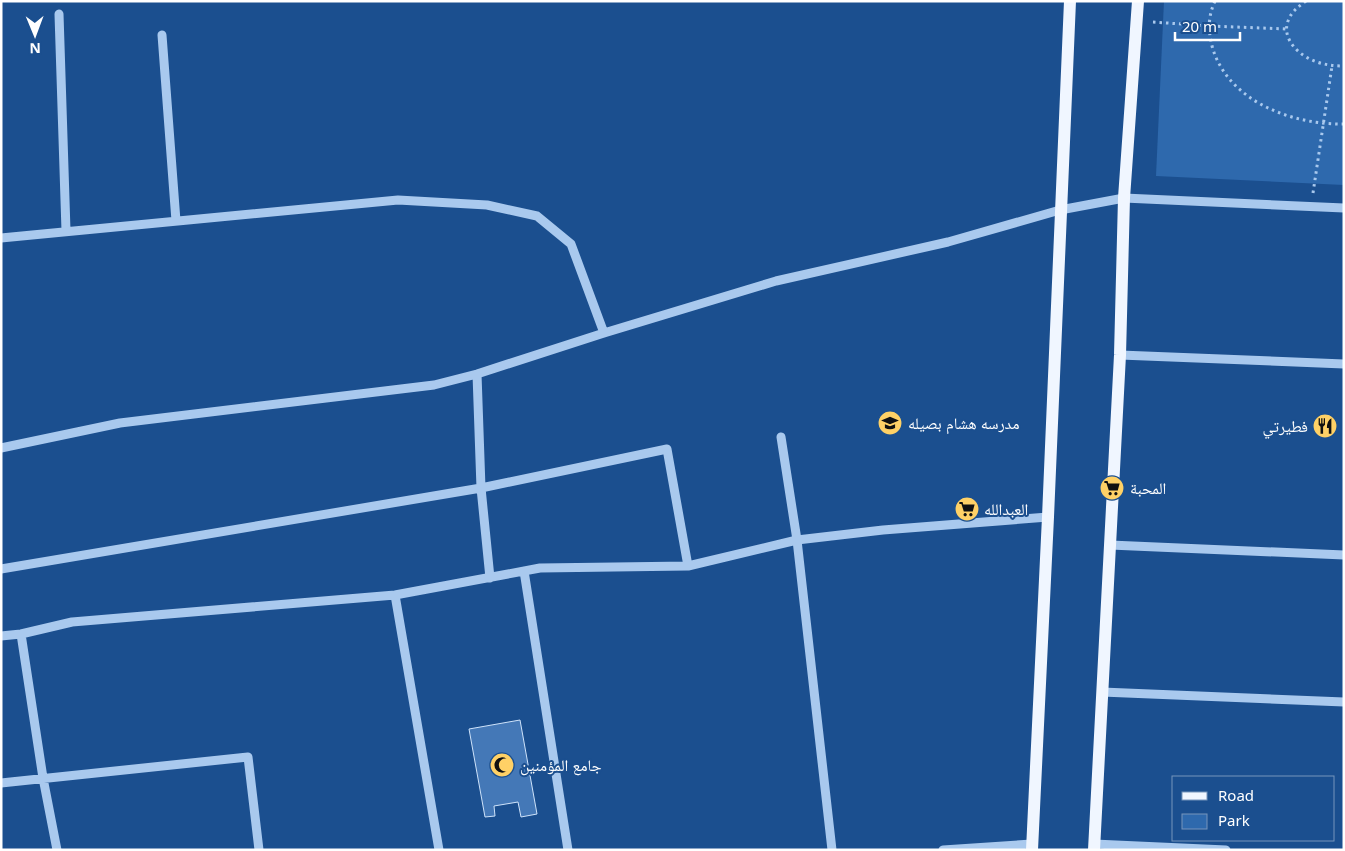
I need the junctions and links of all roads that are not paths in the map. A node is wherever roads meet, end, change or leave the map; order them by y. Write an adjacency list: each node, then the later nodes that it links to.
1 (1070, 1): 7 (main road)
2 (1138, 1): 5 (main road)
3 (59, 14): 9 (street)
4 (162, 35): 8 (street)
5 (1124, 198): 6 (street); 7 (street); 12 (main road)
6 (1344, 208)
7 (1060, 210): 11 (street); 18 (main road)
8 (176, 221): 9 (street); 11 (street)
9 (66, 231): 10 (street)
10 (1, 238)
11 (604, 333): 14 (street)
12 (1120, 355): 13 (street); 20 (main road)
13 (1344, 364)
14 (477, 374): 16 (street); 17 (street)
15 (781, 437): 19 (street)
16 (1, 448)
17 (482, 488): 22 (street); 23 (street); 25 (street)
18 (1048, 517): 19 (street); 33 (main road)
19 (797, 540): 22 (street); 39 (street)
20 (1110, 545): 21 (street); 29 (main road)
21 (1344, 555)
22 (688, 566): 24 (street)
23 (1, 569)
24 (524, 571): 25 (street); 38 (street)
25 (490, 578): 26 (street)
26 (395, 595): 27 (street); 37 (street)
27 (21, 634): 28 (street); 31 (street)
28 (1, 636)
29 (1102, 692): 30 (street); 34 (main road)
30 (1344, 702)
31 (44, 778): 32 (street); 35 (street); 36 (street)
32 (1, 783)
33 (1032, 847): 40 (street)
34 (1094, 847): 41 (street)
35 (57, 850)
36 (259, 850)
37 (439, 850)
38 (568, 850)
39 (832, 850)
40 (943, 850)
41 (1226, 850)

